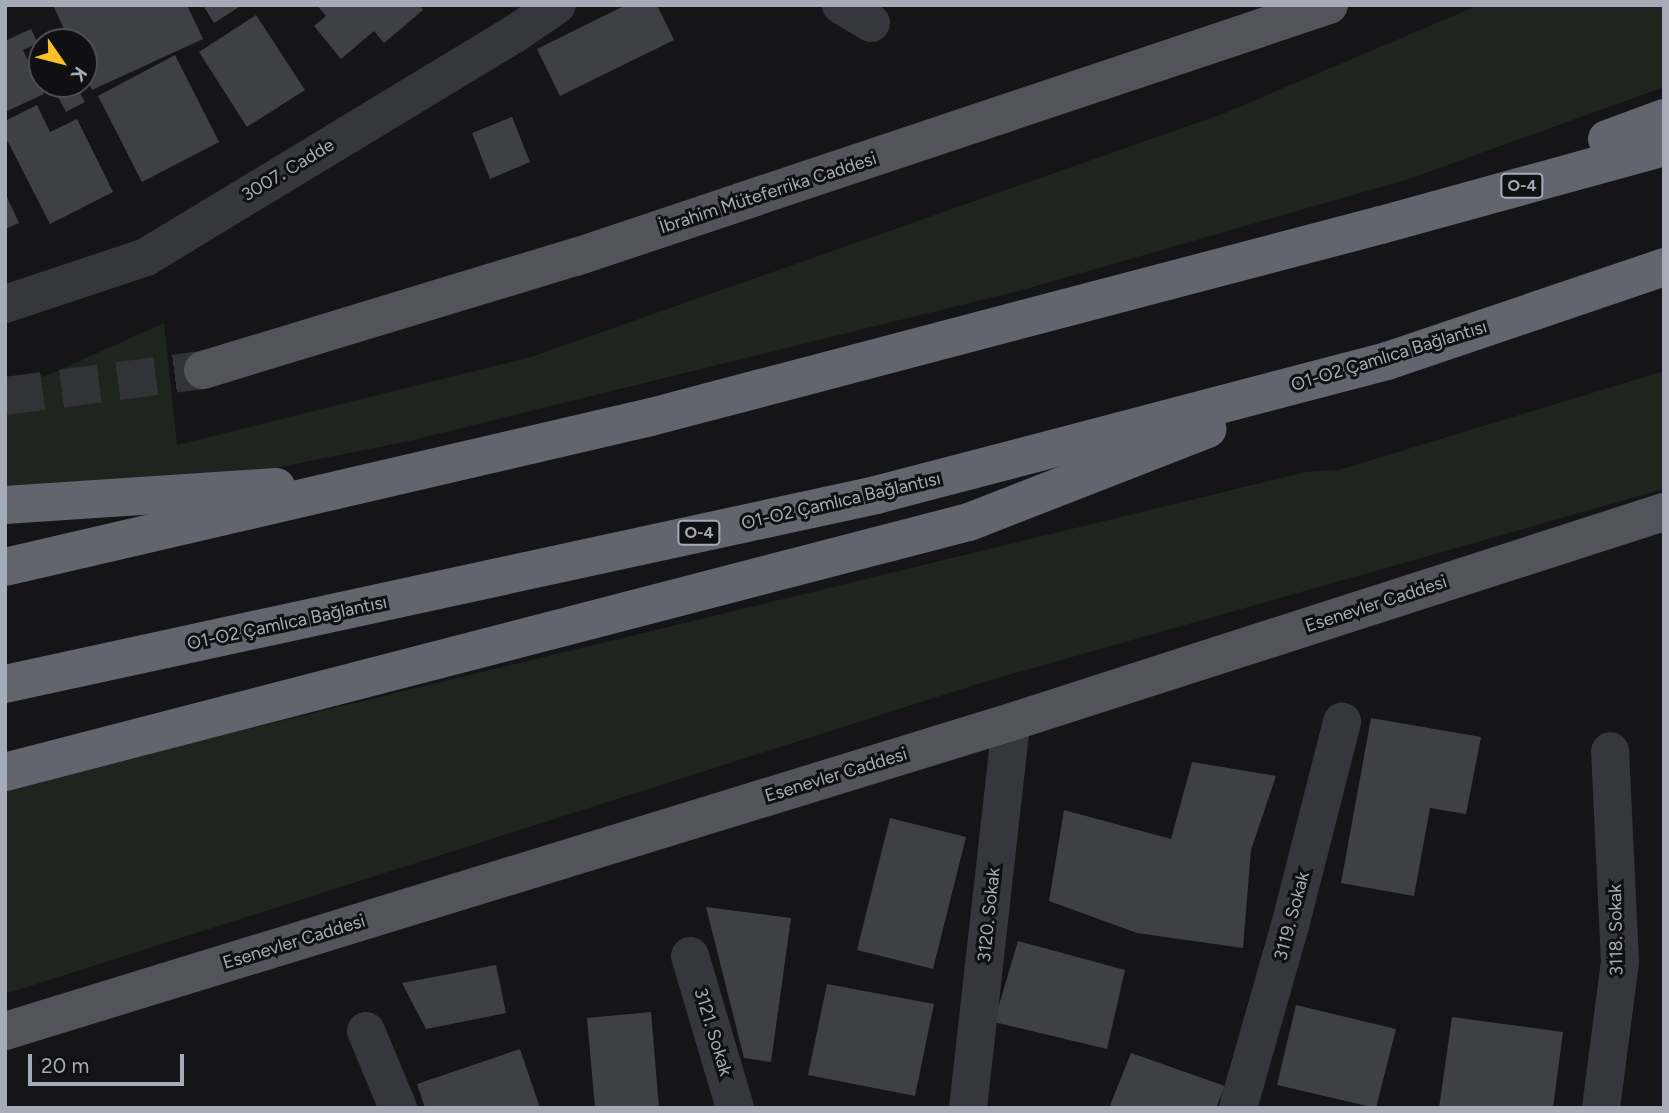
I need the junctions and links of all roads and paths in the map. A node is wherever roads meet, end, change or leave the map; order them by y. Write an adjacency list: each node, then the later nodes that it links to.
1 (557, 5): 7 (street, 3007. Cadde)
2 (1329, 5): 9 (main road, İbrahim Müteferrika Caddesi)
3 (1664, 118): 5 (highway)
4 (1664, 147): 5 (highway, O-4)
5 (1381, 225): 10 (highway, O-4)
6 (1664, 267): 8 (highway, O1-O2 Çamlıca Bağlantısı / O-4)
7 (5, 304)
8 (1387, 360): 14 (highway, O1-O2 Çamlıca Bağlantısı / O-4); 18 (highway)
9 (204, 370)
10 (386, 480): 11 (highway); 13 (highway, O-4)
11 (5, 505)
12 (1664, 512): 15 (main road, Esenevler Caddesi)
13 (5, 567)
14 (5, 684)
15 (1011, 722): 20 (main road, Esenevler Caddesi); 24 (street, 3120. Sokak)
16 (1342, 722): 25 (street, 3119. Sokak)
17 (1610, 751): 26 (street, 3118. Sokak)
18 (5, 772)
19 (690, 956): 23 (street, 3121. Sokak)
20 (5, 1031)
21 (366, 1031): 22 (street)
22 (398, 1108)
23 (735, 1108)
24 (968, 1108)
25 (1238, 1108)
26 (1601, 1108)

